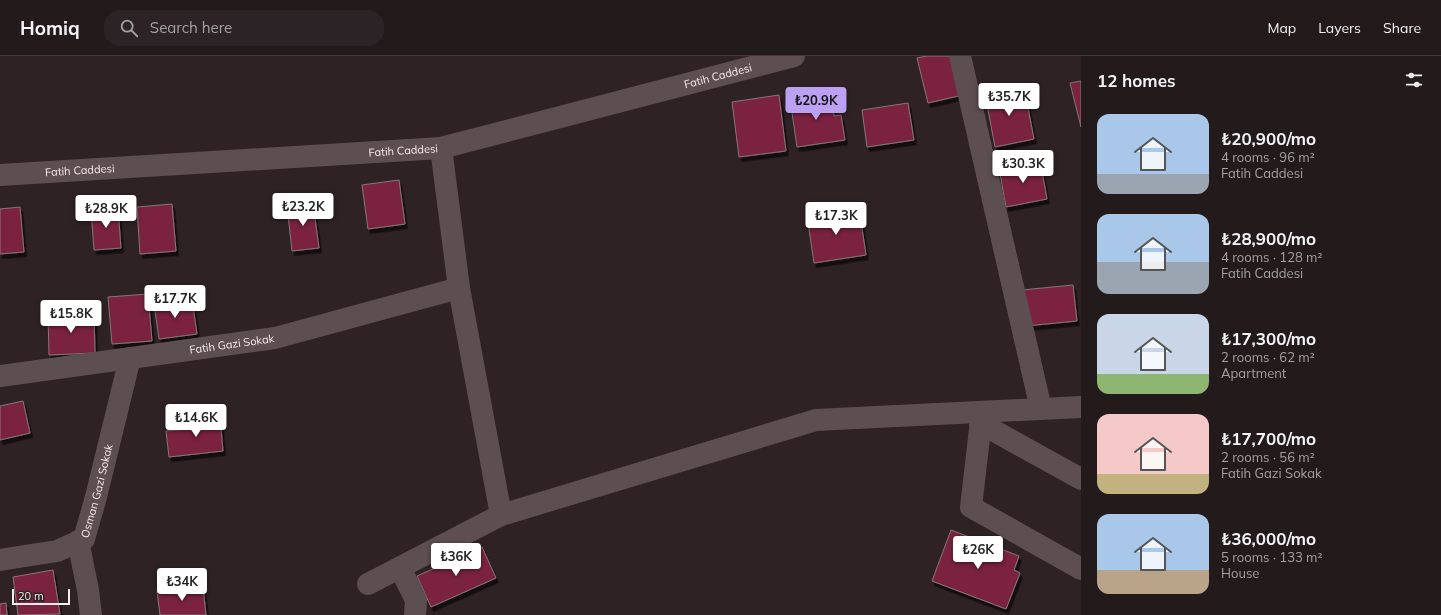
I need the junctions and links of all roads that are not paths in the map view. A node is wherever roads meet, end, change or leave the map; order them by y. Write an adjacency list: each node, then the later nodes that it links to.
1 (794, 56): 3 (street, Fatih Caddesi)
2 (960, 56): 9 (street)
3 (441, 148): 4 (street, Fatih Caddesi); 5 (street)
4 (0, 175)
5 (459, 288): 6 (street, Fatih Gazi Sokak); 12 (street)
6 (130, 358): 7 (street, Fatih Gazi Sokak); 13 (street, Osman Gazi Sokak)
7 (0, 376)
8 (1081, 407): 9 (street)
9 (1041, 409): 10 (street)
10 (981, 418): 11 (street); 12 (street); 16 (street)
11 (1081, 478)
12 (501, 515): 15 (street)
13 (78, 541): 14 (street, Osman Gazi Sokak); 18 (street)
14 (0, 560)
15 (400, 568): 17 (street); 19 (street)
16 (1081, 569)
17 (368, 584)
18 (91, 615)
19 (415, 615)

